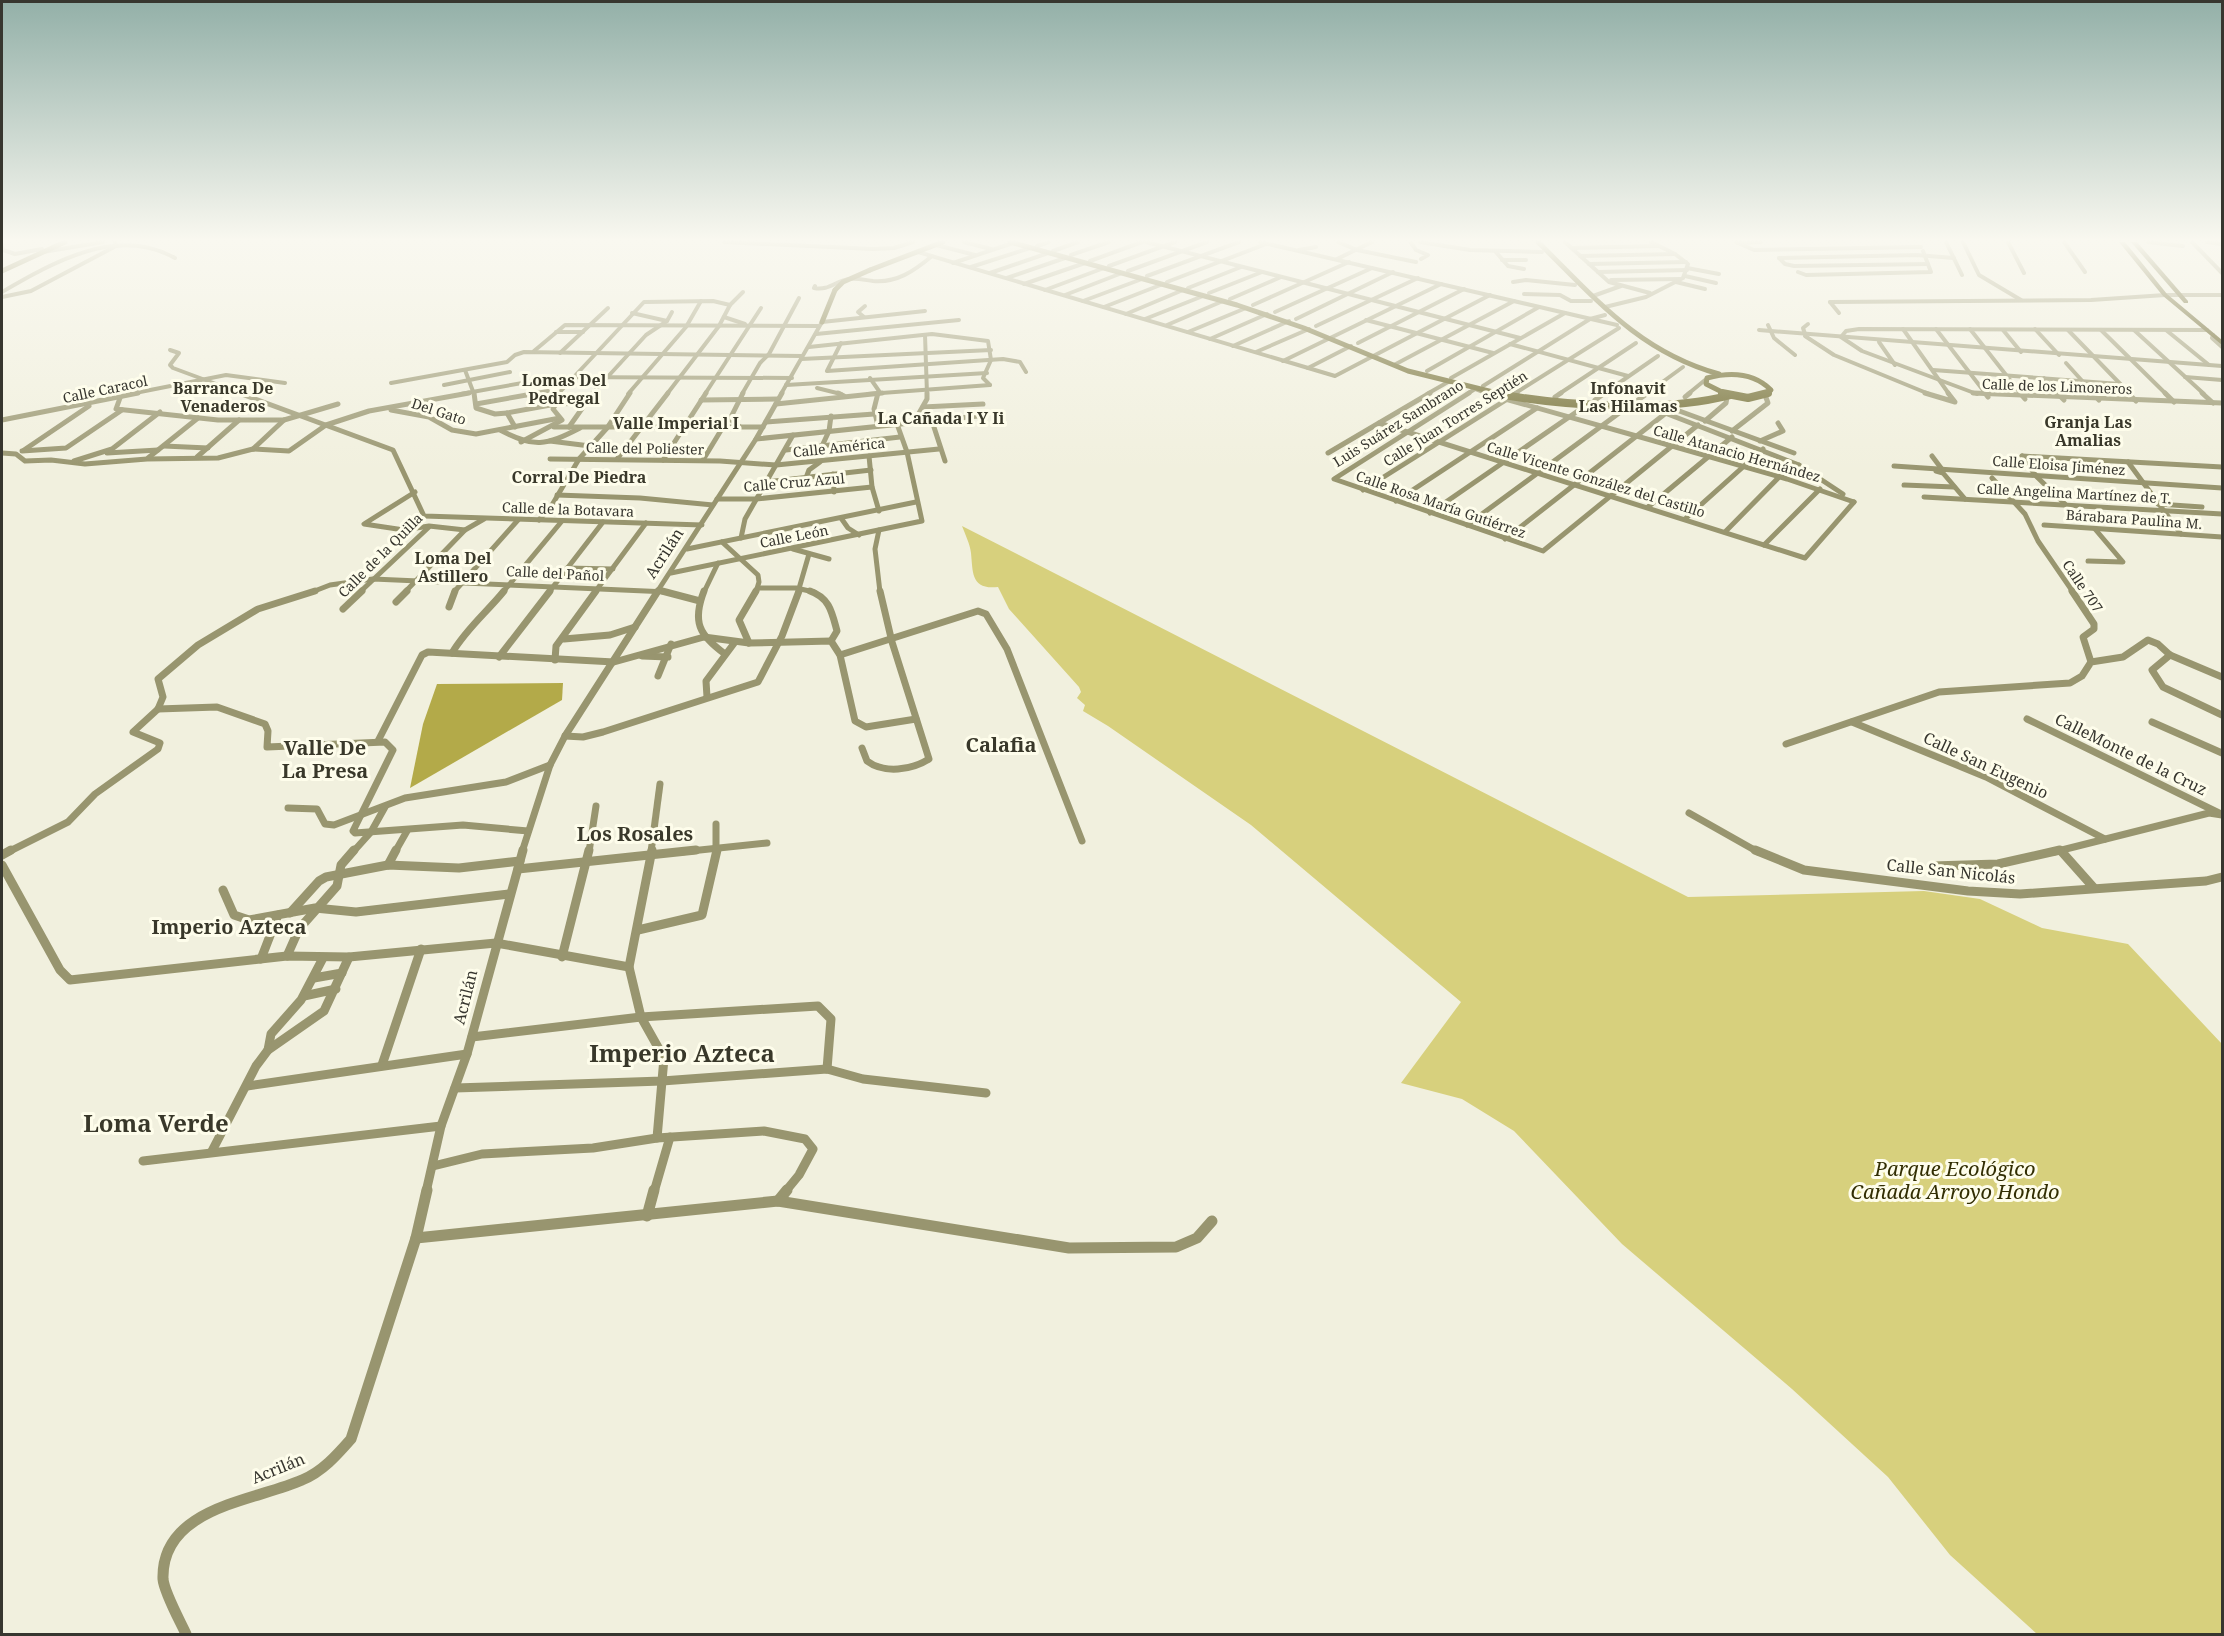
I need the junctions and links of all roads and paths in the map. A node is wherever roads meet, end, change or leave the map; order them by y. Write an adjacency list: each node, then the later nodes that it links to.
1 (598, 318): 40 (street)
2 (628, 318): 45 (street)
3 (656, 318): 33 (street)
4 (668, 318): 33 (street)
5 (691, 318): 47 (street)
6 (723, 318): 41 (street)
7 (727, 318): 36 (street)
8 (755, 318): 42 (street)
9 (789, 318): 48 (street)
10 (823, 318): 49 (street, bridge)
11 (843, 318): 34 (street)
12 (854, 318): 34 (street)
13 (1184, 318): 43 (street)
14 (1223, 318): 68 (street)
15 (1258, 318): 77 (street)
16 (1281, 318): 35 (street)
17 (1331, 318): 51 (street)
18 (1369, 318): 32 (street)
19 (1407, 318): 44 (street)
20 (1481, 318): 38 (street)
21 (1519, 318): 66 (street)
22 (1555, 318): 75 (street)
23 (1609, 318): 52 (street)
24 (1618, 318): 142 (street)
25 (2192, 318): 62 (main road)
26 (2206, 318): 70 (main road)
27 (1145, 319): 43 (street)
28 (1296, 319): 51 (street)
29 (1445, 319): 38 (street); 69 (street)
30 (1590, 319): 52 (street); 99 (street, Luis Suárez Sambrano)
31 (959, 320): 50 (street)
32 (1366, 320): 44 (street); 73 (street)
33 (667, 321): 46 (street)
34 (834, 321): 49 (street)
35 (1289, 321): 51 (street); 88 (street)
36 (740, 324): 41 (street); 42 (street)
37 (1808, 324): 72 (street)
38 (1469, 325): 66 (street); 78 (street)
39 (1768, 325): 67 (street)
40 (590, 326): 45 (street); 64 (street); 65 (street)
41 (719, 326): 47 (street); 104 (street)
42 (751, 326): 48 (street); 113 (street)
43 (1166, 326): 68 (street)
44 (1391, 326): 69 (street); 82 (street)
45 (619, 327): 46 (street); 103 (street)
46 (661, 327): 47 (street); 105 (street)
47 (686, 327): 106 (street)
48 (785, 327): 49 (street); 111 (street)
49 (819, 327): 50 (street); 87 (street, Acrilán)
50 (893, 327): 74 (street)
51 (1313, 327): 73 (street); 98 (street)
52 (1618, 327): 83 (street); 119 (street, Calle Juan Torres Septién)
53 (1904, 329): 54 (street); 76 (street); 84 (street)
54 (1936, 329): 55 (street); 90 (street)
55 (1970, 329): 56 (street); 92 (street)
56 (2003, 330): 57 (street); 100 (street)
57 (2035, 330): 58 (street); 110 (street)
58 (2068, 330): 59 (street); 116 (street)
59 (2101, 330): 60 (street); 121 (street)
60 (2134, 330): 61 (street); 125 (street)
61 (2166, 330): 62 (street); 129 (street)
62 (2206, 330): 86 (main road)
63 (1760, 331): 67 (street)
64 (556, 332): 65 (street); 96 (street)
65 (583, 332): 102 (street)
66 (1495, 332): 75 (street); 91 (street)
67 (1770, 332): 72 (street); 109 (street)
68 (1188, 333): 77 (street)
69 (1416, 333): 78 (street); 108 (street)
70 (2223, 333)
71 (926, 335): 74 (street); 95 (street); 97 (street)
72 (1805, 335): 76 (street); 165 (street)
73 (1333, 336): 82 (street); 89 (street); 120 (street)
74 (894, 338): 79 (street); 107 (street)
75 (1520, 338): 85 (street)
76 (1841, 338): 80 (street); 84 (street); 128 (street, Calle de los Limoneros)
77 (1210, 339): 88 (street)
78 (1441, 340): 91 (street); 123 (street)
79 (860, 341): 81 (street); 114 (street)
80 (1879, 342): 84 (street); 128 (street)
81 (841, 343): 87 (street); 117 (street)
82 (1358, 343): 108 (street)
83 (1636, 343): 112 (street); 132 (street)
84 (1914, 343): 90 (street); 136 (street)
85 (1510, 345): 99 (street); 101 (street)
86 (2223, 345)
87 (809, 346): 115 (street, Acrilán)
88 (1233, 346): 98 (street)
89 (1351, 346): 108 (street); 131 (street)
90 (1949, 346): 92 (street); 140 (street)
91 (1466, 347): 101 (street); 137 (street)
92 (1986, 349): 100 (street); 143 (street)
93 (170, 350): 156 (street)
94 (958, 350): 95 (street); 97 (street); 122 (street)
95 (991, 350): 118 (street)
96 (534, 351): 102 (street); 134 (street)
97 (926, 352): 107 (street); 126 (street)
98 (1256, 352): 120 (street)
99 (1538, 352): 119 (street); 168 (street, Luis Suárez Sambrano)
100 (2021, 352): 110 (street)
101 (1493, 353): 158 (street)
102 (560, 354): 103 (street)
103 (594, 354): 105 (street); 146 (street)
104 (697, 354): 106 (street); 113 (street); 149 (street)
105 (629, 355): 106 (street); 147 (street)
106 (662, 355): 148 (street)
107 (893, 355): 114 (street)
108 (1377, 355): 123 (street); 127 (street); 131 (street)
109 (1795, 355)
110 (2059, 355): 116 (street)
111 (767, 356): 113 (street); 115 (street); 152 (street)
112 (1658, 356): 130 (street); 145 (street)
113 (729, 357): 150 (street)
114 (862, 357): 117 (street)
115 (802, 358): 117 (street); 160 (street, Acrilán)
116 (2095, 358): 121 (street); 166 (street)
117 (832, 359): 135 (street)
118 (991, 360): 122 (street); 139 (street); 141 (street)
119 (1569, 360): 132 (street); 178 (street, Calle Juan Torres Septién)
120 (1283, 361): 131 (street)
121 (2134, 361): 125 (street); 201 (street)
122 (959, 362): 126 (street)
123 (1402, 363): 127 (street); 137 (street)
124 (2066, 363): 162 (street)
125 (2170, 363): 129 (street); 133 (street); 151 (street)
126 (927, 365): 135 (street); 144 (street)
127 (1394, 365): 158 (street)
128 (1896, 365): 165 (street, Calle de los Limoneros)
129 (2209, 365): 133 (street)
130 (1683, 367): 155 (street); 200 (street)
131 (1308, 368)
132 (1598, 368): 145 (street); 183 (street)
133 (2223, 368)
134 (465, 370): 157 (street); 164 (street)
135 (863, 370): 161 (street)
136 (1933, 370): 140 (street); 165 (street)
137 (1427, 371): 158 (street)
138 (510, 372): 157 (street)
139 (1026, 372)
140 (1968, 372): 143 (street); 185 (street)
141 (987, 373): 144 (street); 171 (street)
142 (1719, 374): 155 (street); 180 (street)
143 (2006, 375): 153 (street); 189 (street)
144 (925, 376): 161 (street); 171 (street)
145 (1628, 376): 194 (street)
146 (573, 377): 147 (street); 154 (street); 187 (street)
147 (609, 377): 148 (street); 203 (street)
148 (646, 377): 149 (street); 251 (street)
149 (681, 377): 150 (street); 245 (street)
150 (717, 377): 152 (street); 190 (street)
151 (2185, 377): 159 (street); 204 (street)
152 (752, 378): 160 (street); 188 (street)
153 (2044, 378): 162 (street); 195 (street)
154 (543, 379): 170 (street); 174 (street)
155 (1706, 379): 176 (street); 184 (street)
156 (205, 380): 163 (street, Calle Caracol); 186 (street, Calle Caracol); 223 (street)
157 (470, 380): 167 (street); 173 (street)
158 (1450, 380): 168 (street); 172 (street); 235 (street)
159 (2223, 380)
160 (789, 381): 169 (street); 198 (street, Acrilán)
161 (872, 381): 169 (street); 177 (street)
162 (2082, 381): 166 (street); 196 (street)
163 (285, 383)
164 (391, 383)
165 (1943, 383): 185 (street, Calle de los Limoneros)
166 (2121, 384): 199 (street)
167 (444, 385)
168 (1483, 386): 178 (street)
169 (816, 387): 175 (street); 191 (street)
170 (492, 388): 173 (street); 197 (street)
171 (927, 388): 177 (street); 214 (street)
172 (1475, 389): 178 (street); 192 (street, Calle Atanacio Hernández); 254 (street, Luis Suárez Sambrano)
173 (474, 391): 207 (street); 215 (street)
174 (548, 391): 187 (street); 197 (street)
175 (835, 391): 179 (street); 181 (street)
176 (1716, 391): 182 (street); 184 (street)
177 (879, 392): 179 (street); 222 (street)
178 (1516, 394): 183 (street); 192 (street, Calle Juan Torres Septién); 193 (street)
179 (857, 395): 181 (street)
180 (1766, 395): 182 (street); 255 (street)
181 (844, 396): 191 (street)
182 (1729, 396): 212 (street); 233 (street)
183 (1555, 397): 194 (street)
184 (1685, 397): 200 (street)
185 (1988, 397): 189 (street, Calle de los Limoneros)
186 (120, 398): 202 (street, Calle Caracol); 217 (street)
187 (554, 398): 208 (street)
188 (741, 399): 190 (street); 198 (street); 248 (street)
189 (2025, 399): 195 (street, Calle de los Limoneros)
190 (701, 400): 246 (street)
191 (813, 400): 209 (street)
192 (1506, 400): 216 (street, Calle Atanacio Hernández); 263 (street, Calle Juan Torres Septién)
193 (1548, 400): 211 (street); 216 (street)
194 (1595, 400): 200 (street)
195 (2064, 400): 196 (street, Calle de los Limoneros)
196 (2099, 400): 199 (street, Calle de los Limoneros)
197 (497, 401): 207 (street)
198 (777, 401): 209 (street); 237 (street, Acrilán)
199 (2136, 401): 201 (street, Calle de los Limoneros)
200 (1640, 402): 212 (street); 213 (street); 221 (street)
201 (2174, 402): 204 (street, Calle de los Limoneros)
202 (92, 403): 229 (street, Calle Caracol); 274 (street)
203 (584, 403): 208 (street); 244 (street)
204 (2212, 403): 205 (street, Calle de los Limoneros)
205 (2223, 403)
206 (338, 404): 223 (street)
207 (476, 404): 219 (street)
208 (556, 404): 219 (street); 228 (street)
209 (789, 404): 220 (street)
210 (984, 404): 214 (street)
211 (1588, 404): 213 (street); 226 (street)
212 (1658, 404): 233 (street)
213 (1630, 405): 249 (street)
214 (923, 407): 234 (street)
215 (384, 408): 240 (street); 252 (street, Del Gato)
216 (1537, 409): 226 (street, Calle Atanacio Hernández); 276 (street)
217 (122, 410): 218 (street); 267 (street)
218 (160, 412): 227 (street); 278 (street)
219 (507, 413): 242 (street)
220 (805, 413): 224 (street); 237 (street)
221 (1666, 413): 239 (street); 258 (street)
222 (874, 414): 224 (street); 241 (street)
223 (302, 415): 231 (street); 240 (street)
224 (831, 416): 253 (street)
225 (978, 416): 232 (street)
226 (1568, 417): 249 (street, Calle Atanacio Hernández); 298 (street)
227 (198, 418): 230 (street); 268 (street)
228 (561, 419): 242 (street, Del Gato); 243 (street)
229 (2, 420)
230 (239, 420): 231 (street); 269 (street)
231 (284, 420): 270 (street)
232 (932, 421): 234 (street); 271 (street)
233 (1706, 421): 255 (street)
234 (914, 422): 238 (street)
235 (1379, 423): 254 (street, Calle Vicente González del Castillo); 279 (street)
236 (1778, 423): 261 (street)
237 (764, 424): 248 (street); 259 (street, Acrilán)
238 (897, 424): 241 (street); 257 (street)
239 (1698, 424): 255 (street); 266 (street)
240 (326, 425): 270 (street); 324 (street)
241 (878, 426): 253 (street)
242 (514, 427): 252 (street, Del Gato)
243 (550, 427): 244 (street); 262 (street)
244 (569, 427): 250 (street)
245 (643, 427): 246 (street); 251 (street); 289 (street)
246 (685, 427): 247 (street); 291 (street)
247 (723, 427): 248 (street); 292 (street)
248 (740, 427)
249 (1600, 427): 258 (street, Calle Atanacio Hernández); 307 (street)
250 (581, 428): 251 (street); 260 (street)
251 (607, 428): 264 (street)
252 (501, 430): 262 (street)
253 (829, 431): 256 (street); 265 (street)
254 (1409, 432): 263 (street, Calle Vicente González del Castillo); 311 (street, Luis Suárez Sambrano)
255 (1732, 434): 261 (street); 272 (street); 285 (street)
256 (793, 435): 259 (street); 273 (street)
257 (900, 437): 265 (street); 275 (street)
258 (1635, 437): 266 (street, Calle Atanacio Hernández); 317 (street)
259 (756, 439): 297 (street, Acrilán)
260 (549, 441): 262 (street); 264 (street)
261 (1760, 441): 280 (street)
262 (521, 442)
263 (1439, 442): 276 (street, Calle Vicente González del Castillo); 323 (street, Calle Juan Torres Septién)
264 (590, 446): 288 (street)
265 (822, 446): 273 (street)
266 (1671, 447): 285 (street, Calle Atanacio Hernández); 328 (street)
267 (66, 448): 274 (street); 290 (street)
268 (162, 448): 269 (street); 278 (street); 286 (street)
269 (208, 448): 284 (street)
270 (254, 449): 284 (street)
271 (939, 449): 275 (street, Calle América); 294 (street)
272 (1763, 449): 300 (street); 302 (street)
273 (786, 450): 299 (street)
274 (22, 451): 281 (street)
275 (907, 452): 282 (street, Calle América); 334 (street)
276 (1471, 452): 298 (street, Calle Vicente González del Castillo); 332 (street)
277 (2, 453): 281 (street)
278 (103, 453): 296 (street)
279 (1328, 453)
280 (1794, 453)
281 (16, 454): 290 (street)
282 (869, 456): 293 (street, Calle América); 304 (street)
283 (1932, 456): 306 (street)
284 (197, 457): 286 (street)
285 (1707, 457): 302 (street, Calle Atanacio Hernández); 339 (street)
286 (147, 459): 296 (street)
287 (550, 459): 288 (street, Calle del Poliester)
288 (579, 459): 289 (street, Calle del Poliester); 327 (street)
289 (617, 459): 291 (street, Calle del Poliester)
290 (51, 460): 296 (street)
291 (663, 460): 292 (street, Calle del Poliester)
292 (703, 460): 297 (street, Calle del Poliester)
293 (820, 461): 299 (street, Calle América); 310 (street)
294 (945, 461)
295 (2128, 462): 303 (street); 309 (street); 316 (street)
296 (69, 463)
297 (741, 463): 299 (street, Calle América); 333 (street, Acrilán)
298 (1505, 463): 307 (street, Calle Vicente González del Castillo); 343 (street)
299 (776, 465): 315 (street)
300 (1799, 465): 312 (street); 335 (street)
301 (1894, 466): 306 (street, Calle Eloisa Jiménez)
302 (1743, 467): 312 (street, Calle Atanacio Hernández); 348 (street)
303 (2221, 467)
304 (871, 470): 308 (street); 319 (street)
305 (1916, 470): 306 (street)
306 (1941, 470): 309 (street, Calle Eloisa Jiménez); 320 (street)
307 (1537, 472): 317 (street, Calle Vicente González del Castillo); 355 (street)
308 (833, 474): 310 (street); 325 (street)
309 (2036, 476): 316 (street, Calle Eloisa Jiménez); 337 (street)
310 (806, 478): 314 (street)
311 (1335, 478): 323 (street, Calle Rosa María Gutiérrez)
312 (1781, 478): 322 (street, Calle Atanacio Hernández); 361 (street)
313 (1992, 478): 336 (street)
314 (797, 479): 315 (street); 326 (street)
315 (766, 482): 330 (street)
316 (2144, 483): 321 (street, Calle Eloisa Jiménez); 338 (street)
317 (1573, 484): 328 (street, Calle Vicente González del Castillo); 366 (street)
318 (1904, 485): 320 (street)
319 (872, 487): 325 (street, Calle Cruz Azul); 342 (street)
320 (1954, 487): 331 (street)
321 (2223, 488)
322 (1820, 489): 335 (street, Calle Atanacio Hernández); 369 (street)
323 (1364, 490): 332 (street, Calle Rosa María Gutiérrez)
324 (415, 492): 345 (street); 357 (street)
325 (834, 492): 326 (street, Calle Cruz Azul)
326 (799, 494): 330 (street, Calle Cruz Azul)
327 (557, 495): 333 (street, Calle Cruz Azul); 350 (street)
328 (1612, 496): 339 (street, Calle Vicente González del Castillo); 366 (street, Calle Rosa María Gutiérrez)
329 (1924, 497): 331 (street, Calle Angelina Martínez de T.)
330 (756, 499): 333 (street, Calle Cruz Azul); 365 (street)
331 (1965, 499): 336 (street, Calle Angelina Martínez de T.)
332 (1396, 501): 343 (street, Calle Rosa María Gutiérrez)
333 (715, 502): 354 (street, Acrilán)
334 (916, 502): 342 (street); 360 (street, Calle León)
335 (1854, 502): 369 (street, Calle Vicente González del Castillo)
336 (2014, 502): 337 (street, Calle Angelina Martínez de T.); 413 (street, Calle 707)
337 (2065, 504): 341 (street, Calle Angelina Martínez de T.)
338 (2158, 504): 340 (street); 341 (street)
339 (1648, 507): 348 (street, Calle Vicente González del Castillo)
340 (2202, 507)
341 (2163, 510): 344 (street, Calle Angelina Martínez de T.); 362 (street)
342 (879, 511): 346 (street)
343 (1430, 513): 355 (street, Calle Rosa María Gutiérrez)
344 (2223, 514)
345 (433, 518): 347 (street, Calle de la Botavara); 357 (street, Calle de la Quilla)
346 (841, 518): 363 (street); 365 (street)
347 (485, 519): 349 (street, Calle de la Botavara); 359 (street)
348 (1685, 519): 361 (street, Calle Vicente González del Castillo)
349 (518, 520): 350 (street, Calle de la Botavara); 382 (street)
350 (539, 520): 351 (street, Calle de la Botavara)
351 (562, 521): 352 (street, Calle de la Botavara); 383 (street)
352 (603, 522): 353 (street, Calle de la Botavara); 377 (street)
353 (646, 523): 354 (street, Calle de la Botavara); 378 (street)
354 (702, 525): 370 (street, Acrilán)
355 (1467, 525): 366 (street, Calle Rosa María Gutiérrez)
356 (2044, 525): 358 (street, Bárabara Paulina M.)
357 (429, 526): 359 (street); 380 (street, Calle de la Quilla)
358 (2096, 529): 362 (street, Bárabara Paulina M.); 375 (street)
359 (465, 530): 381 (street)
360 (879, 530): 363 (street, Calle León); 367 (street)
361 (1725, 532): 369 (street, Calle Vicente González del Castillo)
362 (2181, 534): 364 (street, Bárabara Paulina M.)
363 (857, 535): 367 (street); 371 (street, Calle León)
364 (2223, 537)
365 (741, 538): 368 (street)
366 (1505, 539)
367 (874, 540): 396 (street)
368 (722, 542): 370 (street); 373 (street)
369 (1764, 545)
370 (687, 549): 379 (street, Acrilán)
371 (792, 549): 372 (street); 373 (street, Calle León)
372 (809, 554): 374 (street); 387 (street)
373 (738, 559): 376 (street, Calle León); 386 (street)
374 (829, 559)
375 (2088, 561)
376 (718, 563): 379 (street, Calle León); 389 (street)
377 (567, 568): 378 (street); 384 (street)
378 (614, 569): 385 (street)
379 (671, 573): 388 (street, Acrilán)
380 (373, 579): 381 (street, Calle del Pañol); 392 (street, Calle de la Quilla); 417 (street, Calle del Pañol)
381 (420, 580): 382 (street, Calle del Pañol); 390 (street)
382 (466, 581): 383 (street, Calle del Pañol); 391 (street)
383 (510, 584): 384 (street, Calle del Pañol); 404 (street)
384 (553, 586): 385 (street, Calle del Pañol); 409 (street)
385 (601, 587): 388 (street, Calle del Pañol); 397 (street)
386 (759, 588): 387 (street); 401 (street)
387 (801, 588): 398 (street); 402 (street)
388 (659, 590): 389 (street, Calle del Pañol); 393 (street, Acrilán)
389 (700, 601): 395 (street)
390 (396, 602)
391 (449, 607)
392 (344, 609)
393 (635, 627): 394 (street); 399 (street, Acrilán)
394 (610, 635): 397 (street); 399 (street)
395 (704, 637): 400 (street); 403 (street); 405 (street)
396 (892, 637): 406 (street); 419 (street); 443 (street)
397 (564, 639): 411 (street)
398 (831, 640): 402 (street); 406 (street)
399 (627, 641): 412 (street, Acrilán)
400 (735, 642): 401 (street); 405 (street)
401 (749, 643): 402 (street)
402 (780, 643): 416 (street)
403 (671, 644): 408 (street); 410 (street)
404 (453, 653): 409 (street); 424 (street)
405 (725, 654): 416 (street)
406 (840, 655): 419 (street)
407 (2170, 655): 413 (street); 415 (street); 418 (street)
408 (634, 656): 410 (street); 412 (street)
409 (499, 657): 411 (street)
410 (668, 657): 414 (street)
411 (555, 660): 412 (street)
412 (614, 662): 423 (street, Acrilán)
413 (2091, 662): 421 (street)
414 (658, 676)
415 (2223, 677)
416 (707, 697): 423 (street)
417 (158, 709): 424 (street); 447 (street)
418 (2223, 715)
419 (916, 719): 426 (street)
420 (2027, 719): 434 (street, CalleMonte de la Cruz)
421 (1852, 722): 425 (street); 442 (street, Calle San Eugenio)
422 (2152, 722): 427 (street)
423 (565, 736): 428 (street, Acrilán)
424 (378, 741): 436 (street)
425 (1786, 744)
426 (862, 748)
427 (2223, 753)
428 (550, 765): 432 (street); 440 (street, Acrilán)
429 (660, 784): 448 (street)
430 (596, 806): 449 (street)
431 (2223, 806): 434 (street)
432 (385, 807): 436 (street); 441 (street)
433 (288, 808): 436 (street)
434 (2211, 811): 437 (street); 442 (street)
435 (1689, 813): 456 (street, Calle San Nicolás)
436 (361, 815): 441 (street)
437 (2222, 815)
438 (716, 824): 445 (street)
439 (407, 831): 440 (street); 441 (street); 451 (street)
440 (528, 831): 452 (street, Acrilán)
441 (371, 832): 454 (street)
442 (2105, 839): 446 (street)
443 (1082, 841)
444 (767, 843): 445 (street)
445 (717, 849): 448 (street); 462 (street)
446 (2062, 852): 453 (street); 456 (street)
447 (2, 855)
448 (651, 855): 449 (street); 462 (street)
449 (586, 861): 452 (street); 467 (street)
450 (2, 865): 469 (street)
451 (388, 865): 452 (street); 454 (street)
452 (519, 865): 458 (street, Acrilán)
453 (1932, 866)
454 (339, 875): 459 (street); 460 (street)
455 (2223, 877): 456 (street, Calle San Nicolás)
456 (2094, 888)
457 (223, 890): 461 (street)
458 (509, 894): 459 (street); 463 (street, Acrilán)
459 (315, 908): 460 (street); 465 (street)
460 (290, 913): 461 (street)
461 (278, 915): 469 (street)
462 (638, 930): 470 (street)
463 (496, 943): 464 (street); 467 (street); 478 (street, Acrilán)
464 (421, 949): 466 (street); 481 (street)
465 (286, 956): 468 (street); 469 (street)
466 (349, 957): 468 (street); 471 (street)
467 (562, 957): 470 (street)
468 (322, 958): 472 (street)
469 (261, 959)
470 (629, 967): 475 (street)
471 (342, 973): 472 (street); 473 (street)
472 (314, 978): 474 (street)
473 (336, 989): 474 (street); 477 (street)
474 (304, 996): 476 (street)
475 (641, 1017): 478 (street); 482 (street); 483 (street)
476 (279, 1025): 477 (street); 479 (street)
477 (299, 1029): 479 (street)
478 (472, 1037): 480 (street, Acrilán)
479 (268, 1050): 484 (street)
480 (467, 1054): 481 (street); 485 (street, Acrilán)
481 (382, 1065): 484 (street)
482 (827, 1069): 483 (street); 486 (street)
483 (662, 1081): 485 (street); 489 (street)
484 (247, 1086): 490 (street)
485 (455, 1088): 487 (street, Acrilán)
486 (986, 1093)
487 (441, 1126): 490 (street); 492 (street, Acrilán)
488 (670, 1137): 489 (street); 493 (street); 494 (street)
489 (657, 1138): 492 (street)
490 (212, 1151): 491 (street)
491 (143, 1161)
492 (433, 1166): 496 (street, Acrilán)
493 (778, 1201): 494 (street); 495 (street)
494 (647, 1216): 496 (street)
495 (1212, 1221)
496 (416, 1238): 497 (street, Acrilán)
497 (186, 1635)

